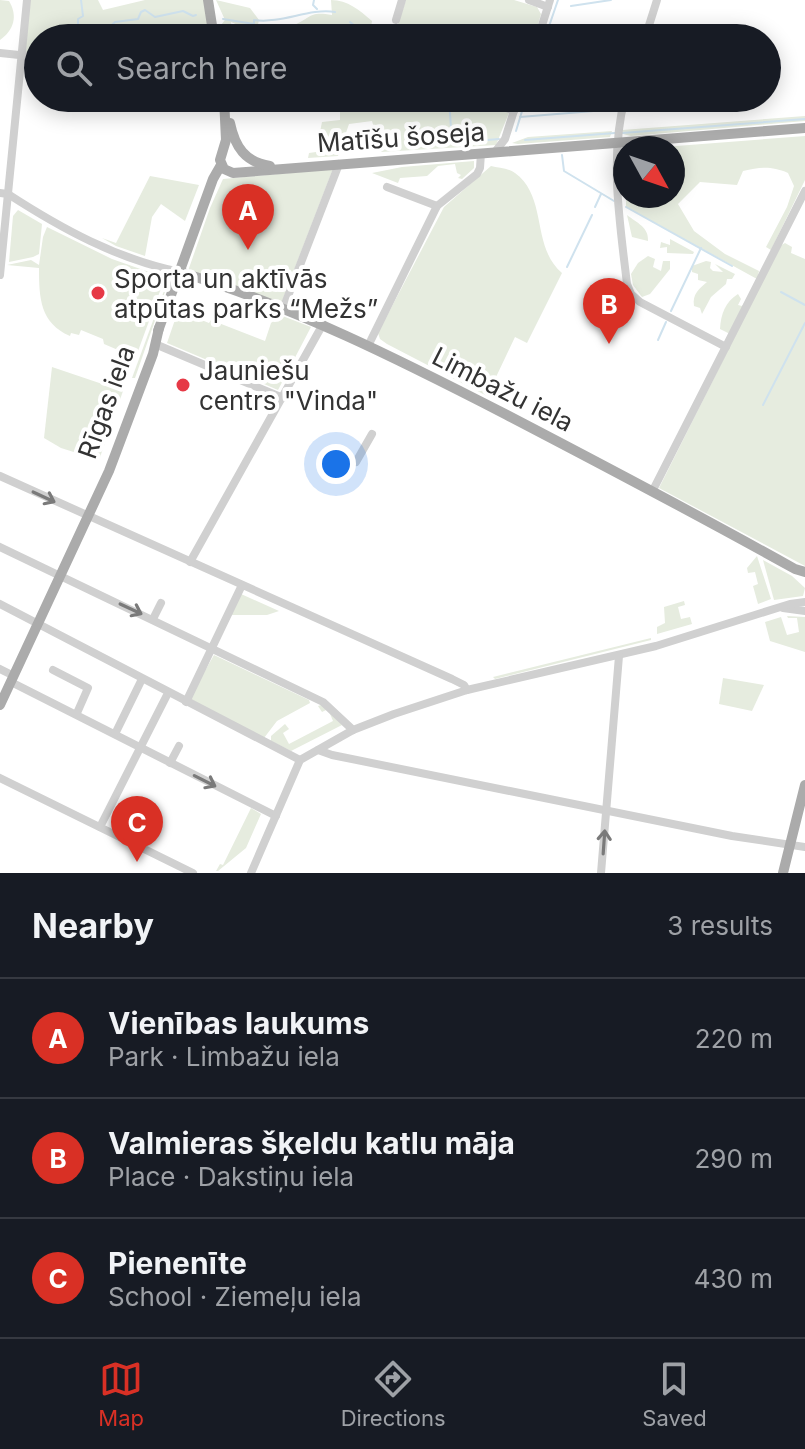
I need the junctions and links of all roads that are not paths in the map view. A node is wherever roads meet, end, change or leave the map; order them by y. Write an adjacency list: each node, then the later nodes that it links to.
1 (27, 0): 8 (street)
2 (208, 0): 9 (main road)
3 (402, 0): 7 (street)
4 (529, 0): 6 (street)
5 (657, 0): 11 (street)
6 (549, 3): 10 (street)
7 (396, 20)
8 (25, 24)
9 (212, 24)
10 (542, 24)
11 (649, 24)
12 (24, 34): 14 (street)
13 (0, 53): 14 (street)
14 (22, 56): 32 (street)
15 (514, 112): 24 (street)
16 (622, 112): 19 (street)
17 (226, 113): 22 (main road); 23 (main road)
18 (805, 128): 20 (main road, Matīšu šoseja)
19 (617, 136)
20 (685, 137)
21 (613, 142): 24 (main road, Matīšu šoseja)
22 (224, 150): 23 (main road); 27 (main road)
23 (242, 152): 28 (main road, Matīšu šoseja); 29 (main road)
24 (495, 152): 25 (main road, Matīšu šoseja)
25 (481, 153): 26 (main road, Matīšu šoseja); 34 (street)
26 (339, 164): 28 (main road, Matīšu šoseja); 38 (street)
27 (221, 165): 29 (main road); 33 (main road, Rīgas iela)
28 (287, 167): 29 (main road, Matīšu šoseja)
29 (235, 172): 33 (main road, Rīgas iela)
30 (387, 187): 34 (street)
31 (805, 191): 43 (street)
32 (4, 194): 36 (street); 37 (street)
33 (208, 195): 36 (main road, Rīgas iela)
34 (437, 206): 42 (street)
35 (621, 208): 43 (street)
36 (180, 272): 38 (main road, Limbažu iela); 40 (main road, Rīgas iela)
37 (0, 275)
38 (283, 309): 39 (main road, Limbažu iela)
39 (323, 324): 42 (main road, Limbažu iela); 44 (street)
40 (159, 328): 41 (main road, Rīgas iela); 49 (main road, Rīgas iela)
41 (155, 344): 44 (street); 49 (main road, Rīgas iela)
42 (369, 344): 48 (main road, Limbažu iela)
43 (726, 347): 48 (street)
44 (283, 398): 52 (street)
45 (372, 434): 46 (street)
46 (356, 462)
47 (0, 476): 50 (street, one-way to 50)
48 (652, 492): 53 (main road, Limbažu iela)
49 (99, 493): 50 (main road, Rīgas iela)
50 (88, 517): 52 (street); 54 (main road, Rīgas iela)
51 (0, 547): 54 (street)
52 (190, 562): 56 (street)
53 (800, 570): 55 (main road, Limbažu iela)
54 (61, 576): 62 (street, one-way to 62); 63 (main road, Rīgas iela)
55 (805, 580)
56 (242, 585): 64 (street); 70 (street)
57 (805, 602): 60 (street)
58 (161, 603): 62 (street)
59 (0, 604): 63 (street)
60 (783, 608): 61 (street); 65 (street)
61 (805, 611)
62 (153, 619): 64 (street)
63 (39, 623): 68 (main road, Rīgas iela); 69 (street)
64 (212, 649): 72 (street); 75 (street)
65 (619, 656): 70 (street); 84 (street)
66 (0, 669): 68 (street)
67 (53, 670): 74 (street)
68 (12, 679): 73 (main road, Rīgas iela); 74 (street)
69 (142, 679): 71 (street); 76 (street)
70 (467, 690): 75 (street)
71 (168, 693): 72 (street); 78 (street)
72 (186, 702): 80 (street)
73 (0, 705)
74 (77, 713): 76 (street)
75 (353, 730): 79 (street)
76 (115, 734): 78 (street)
77 (179, 746): 81 (street)
78 (140, 747): 81 (street); 86 (street)
79 (318, 750): 80 (street); 84 (street)
80 (300, 760): 85 (street)
81 (170, 763): 85 (street, one-way to 85)
82 (0, 778): 86 (street)
83 (805, 785): 87 (main road)
84 (606, 811): 87 (street); 91 (street, one-way to 84)
85 (276, 816): 90 (street)
86 (100, 827): 89 (street)
87 (790, 846): 88 (street); 92 (main road)
88 (805, 847)
89 (193, 873)
90 (251, 873)
91 (601, 873)
92 (783, 873)

